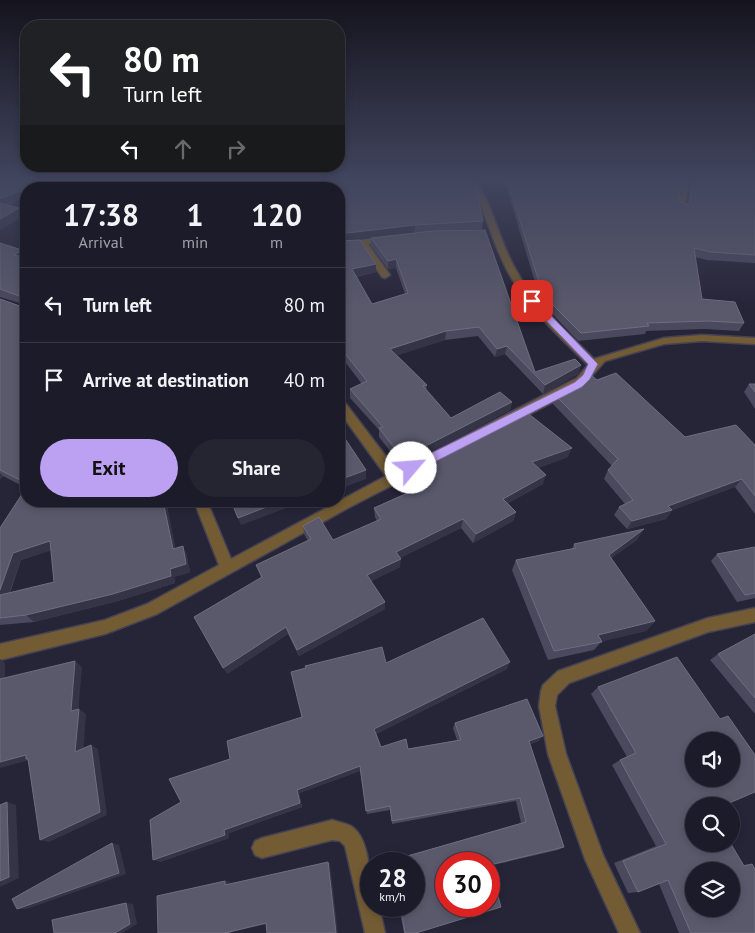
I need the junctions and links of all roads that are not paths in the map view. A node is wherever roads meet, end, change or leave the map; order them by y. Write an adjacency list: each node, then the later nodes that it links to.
1 (488, 223): 7 (street)
2 (396, 239): 3 (street)
3 (362, 242): 4 (street); 5 (street)
4 (345, 245)
5 (385, 274)
6 (755, 341): 7 (street)
7 (593, 364): 9 (street)
8 (345, 412): 9 (street)
9 (394, 477): 10 (street)
10 (345, 503)
11 (202, 507): 13 (street)
12 (338, 507): 13 (street)
13 (227, 567): 15 (street)
14 (755, 615): 18 (street)
15 (0, 652)
16 (262, 848): 17 (street)
17 (375, 933)
18 (630, 933)

